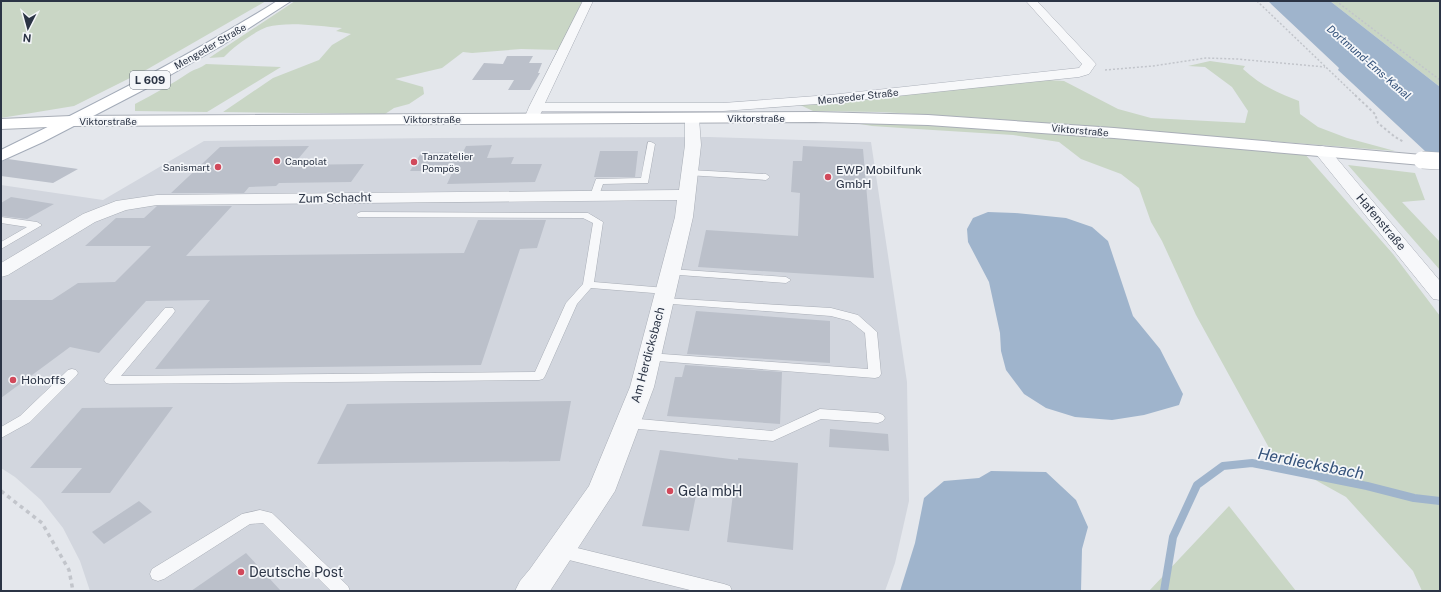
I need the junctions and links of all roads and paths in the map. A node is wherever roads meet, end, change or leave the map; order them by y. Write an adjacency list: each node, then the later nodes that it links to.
1 (284, 1): 11 (main road, Mengeder Straße / L 609)
2 (588, 1): 9 (street)
3 (1031, 1): 7 (street)
4 (1257, 1): 6 (path)
5 (1336, 1): 8 (path)
6 (1325, 67): 7 (path); 13 (path)
7 (1084, 71): 9 (street, Mengeder Straße)
8 (1440, 80)
9 (533, 113): 10 (main road, Viktorstraße); 11 (main road, Viktorstraße)
10 (692, 118): 15 (main road, Viktorstraße); 19 (street, Am Herdicksbach)
11 (71, 122): 12 (main road, Viktorstraße); 16 (main road, L 609)
12 (1, 124)
13 (1406, 143)
14 (651, 144): 20 (lane)
15 (1322, 151): 17 (main road, Viktorstraße, bridge); 28 (street, Hafenstraße)
16 (1, 156)
17 (1440, 161)
18 (766, 177): 19 (lane)
19 (689, 184): 20 (street, Zum Schacht); 27 (street, Am Herdicksbach)
20 (595, 196): 24 (street, Zum Schacht)
21 (361, 216): 26 (lane)
22 (1, 220): 23 (lane)
23 (1, 246)
24 (1, 271)
25 (786, 280): 27 (lane)
26 (588, 285): 27 (lane); 29 (lane)
27 (666, 288): 30 (street, Am Herdicksbach); 30 (lane)
28 (1440, 294)
29 (169, 311)
30 (649, 357): 33 (street, Am Herdicksbach)
31 (72, 373): 34 (lane)
32 (878, 418): 33 (lane)
33 (628, 423): 36 (street, Am Herdicksbach)
34 (1, 433)
35 (1, 491): 38 (path)
36 (561, 551): 40 (street, Am Herdicksbach); 41 (lane)
37 (158, 574): 39 (lane)
38 (73, 591)
39 (342, 591)
40 (530, 591)
41 (724, 591)

